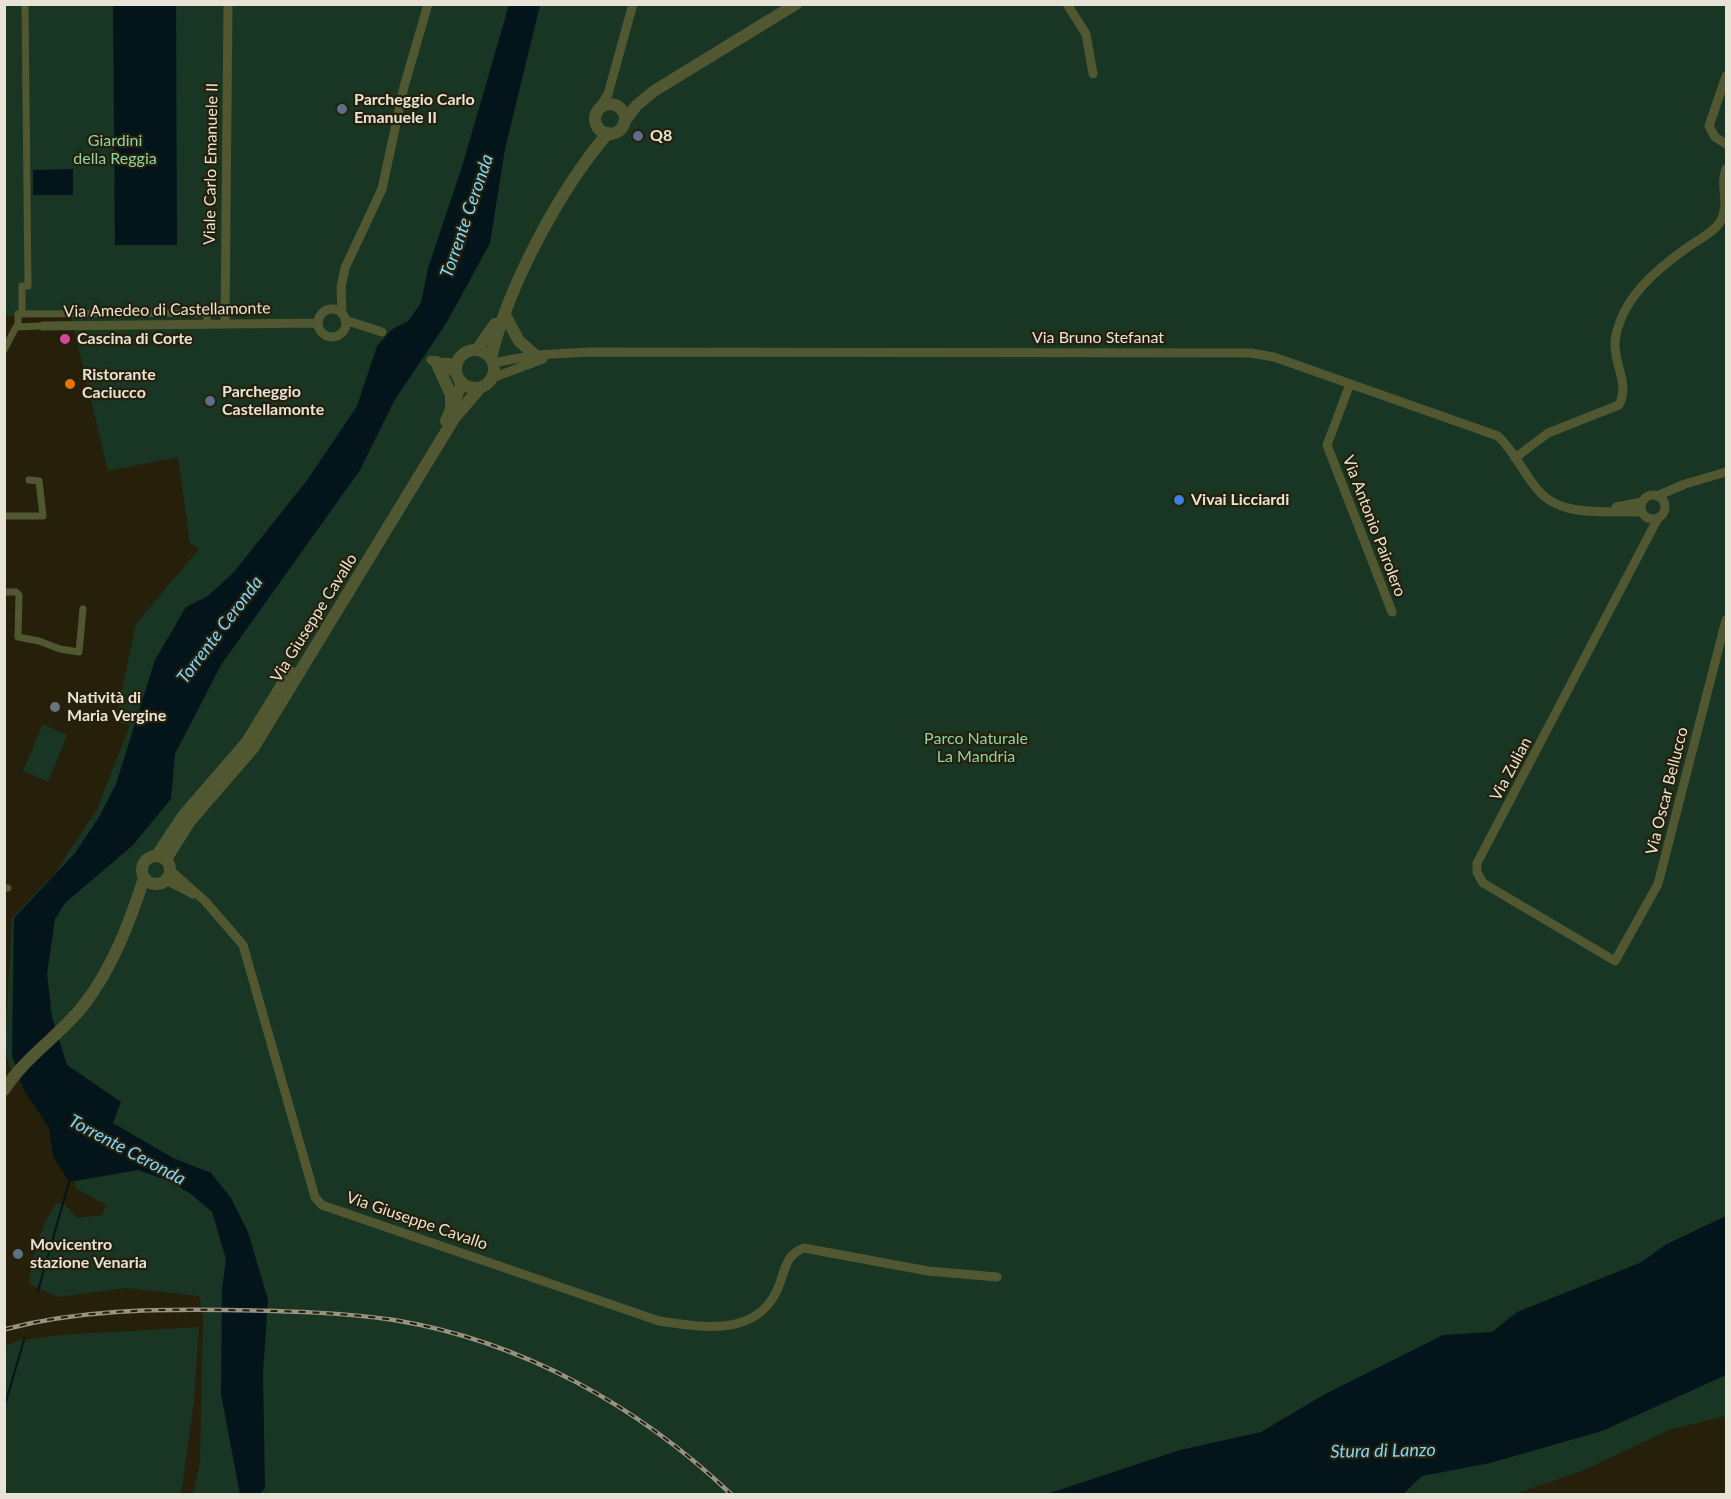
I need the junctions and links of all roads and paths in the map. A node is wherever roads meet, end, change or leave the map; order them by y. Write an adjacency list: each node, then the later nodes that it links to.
1 (25, 4): 16 (street)
2 (228, 4): 21 (street, Viale Carlo Emanuele II)
3 (428, 4): 13 (street)
4 (633, 4): 9 (street)
5 (796, 4): 9 (street)
6 (1067, 4): 7 (street)
7 (1093, 74)
8 (1726, 76): 11 (street)
9 (617, 108): 10 (street); 10 (street)
10 (603, 131): 14 (street)
11 (1726, 144)
12 (1726, 168): 36 (street)
13 (341, 287): 15 (street); 18 (street)
14 (513, 294): 17 (street); 26 (street)
15 (328, 310): 18 (street); 19 (street)
16 (22, 314): 20 (street); 22 (street)
17 (505, 315): 27 (street); 29 (street)
18 (344, 321): 19 (street); 24 (street)
19 (318, 323): 21 (street, Via Amedeo di Castellamonte)
20 (207, 324): 21 (street, Via Amedeo di Castellamonte); 23 (street, Via Amedeo di Castellamonte)
21 (225, 324)
22 (17, 326): 23 (street, Via Amedeo di Castellamonte); 25 (street)
23 (43, 326)
24 (382, 332)
25 (4, 350)
26 (477, 350): 29 (street); 31 (street)
27 (535, 355): 28 (street, Via Bruno Stefanat); 29 (street, Via Bruno Stefanat)
28 (554, 356): 32 (street, Via Bruno Stefanat); 33 (street, Via Bruno Stefanat)
29 (492, 360): 32 (street)
30 (433, 361): 31 (street); 35 (street)
31 (459, 374): 34 (street); 35 (street, Via Giuseppe Cavallo)
32 (492, 378): 34 (street)
33 (1350, 384): 36 (street, Via Bruno Stefanat); 48 (street, Via Antonio Pairolero)
34 (482, 387): 50 (street, Via Giuseppe Cavallo)
35 (451, 414): 50 (street, Via Giuseppe Cavallo)
36 (1515, 458): 42 (street, Via Bruno Stefanat)
37 (1726, 472): 39 (street)
38 (29, 480): 43 (street)
39 (1684, 484): 40 (street); 41 (street)
40 (1657, 496): 41 (street); 42 (street)
41 (1665, 505): 44 (street)
42 (1643, 510): 44 (street); 45 (street)
43 (4, 516)
44 (1658, 518): 45 (street, Via Zulian)
45 (1651, 533): 52 (street, Via Zulian)
46 (4, 592): 47 (street)
47 (83, 609)
48 (1392, 612)
49 (1726, 620): 52 (street, Via Oscar Bellucco)
50 (165, 866): 51 (street); 51 (street); 54 (street, Via Giuseppe Cavallo)
51 (149, 881): 53 (street)
52 (1615, 961)
53 (8, 1084)
54 (997, 1277)

